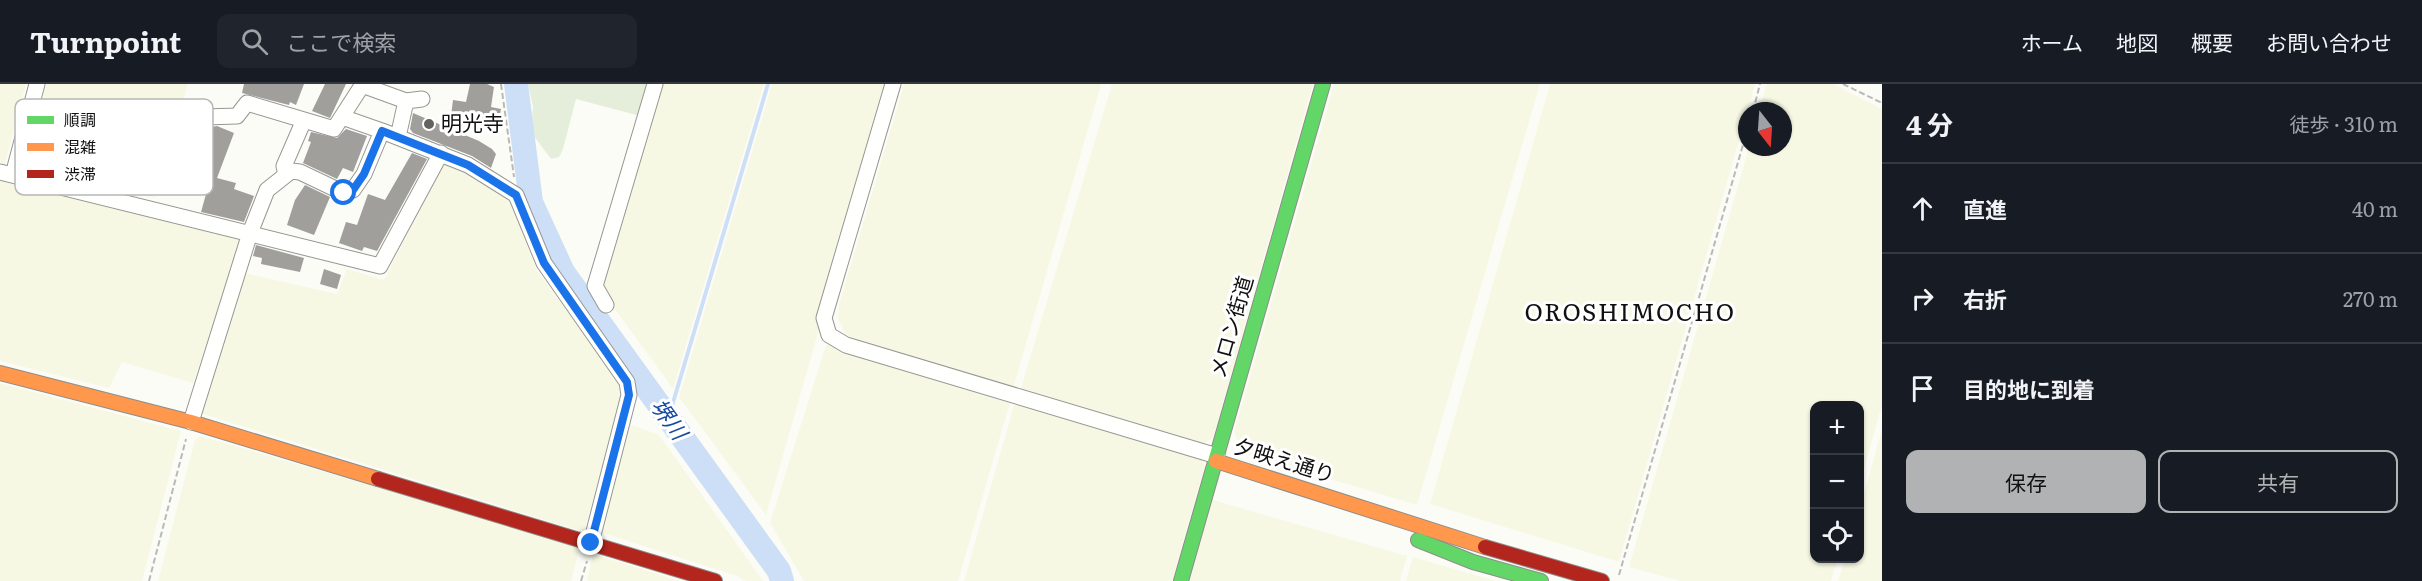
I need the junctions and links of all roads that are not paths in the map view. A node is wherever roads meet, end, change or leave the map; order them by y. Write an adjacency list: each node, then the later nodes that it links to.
1 (37, 84): 6 (street)
2 (362, 84): 8 (street); 10 (street)
3 (655, 84): 20 (street)
4 (893, 84): 23 (street)
5 (1323, 84): 23 (street, メロン街道)
6 (32, 99)
7 (422, 99): 8 (street)
8 (406, 102): 13 (street)
9 (213, 117): 11 (street)
10 (342, 117): 11 (street); 12 (street)
11 (304, 120): 17 (street)
12 (382, 131): 13 (street); 17 (street)
13 (398, 137): 15 (street)
14 (15, 147): 16 (street)
15 (441, 153): 19 (street); 24 (street)
16 (6, 173)
17 (286, 175): 19 (street)
18 (95, 195): 19 (street)
19 (250, 233): 22 (street)
20 (606, 305)
21 (0, 373): 22 (street)
22 (191, 422): 24 (street)
23 (1216, 459): 26 (street, メロン街道); 27 (street, 夕映え通り); 28 (street, 夕映え通り)
24 (591, 543): 25 (street)
25 (715, 581)
26 (1181, 581)
27 (1541, 581)
28 (1602, 581)

